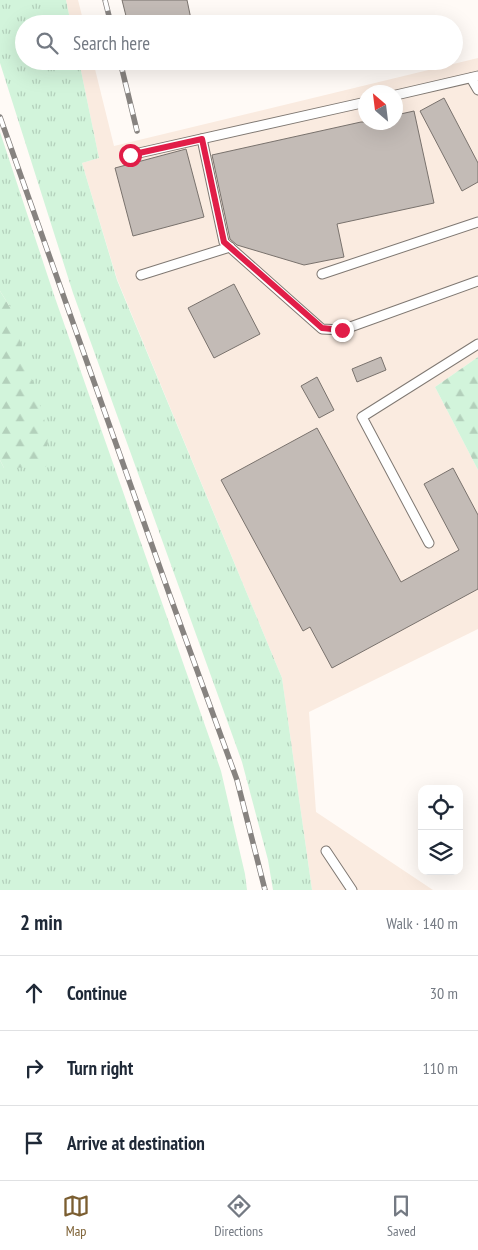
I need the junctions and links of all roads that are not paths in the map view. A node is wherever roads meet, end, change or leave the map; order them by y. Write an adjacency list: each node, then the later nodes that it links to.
1 (475, 77): 2 (lane); 3 (lane)
2 (478, 90)
3 (403, 93)
4 (358, 104): 5 (lane)
5 (202, 139): 6 (lane); 8 (lane)
6 (130, 155)
7 (478, 222): 9 (lane)
8 (230, 248): 10 (lane); 11 (lane)
9 (322, 274)
10 (141, 275)
11 (478, 282)
12 (478, 344): 13 (lane)
13 (428, 543)
14 (326, 851): 15 (lane)
15 (352, 890)

